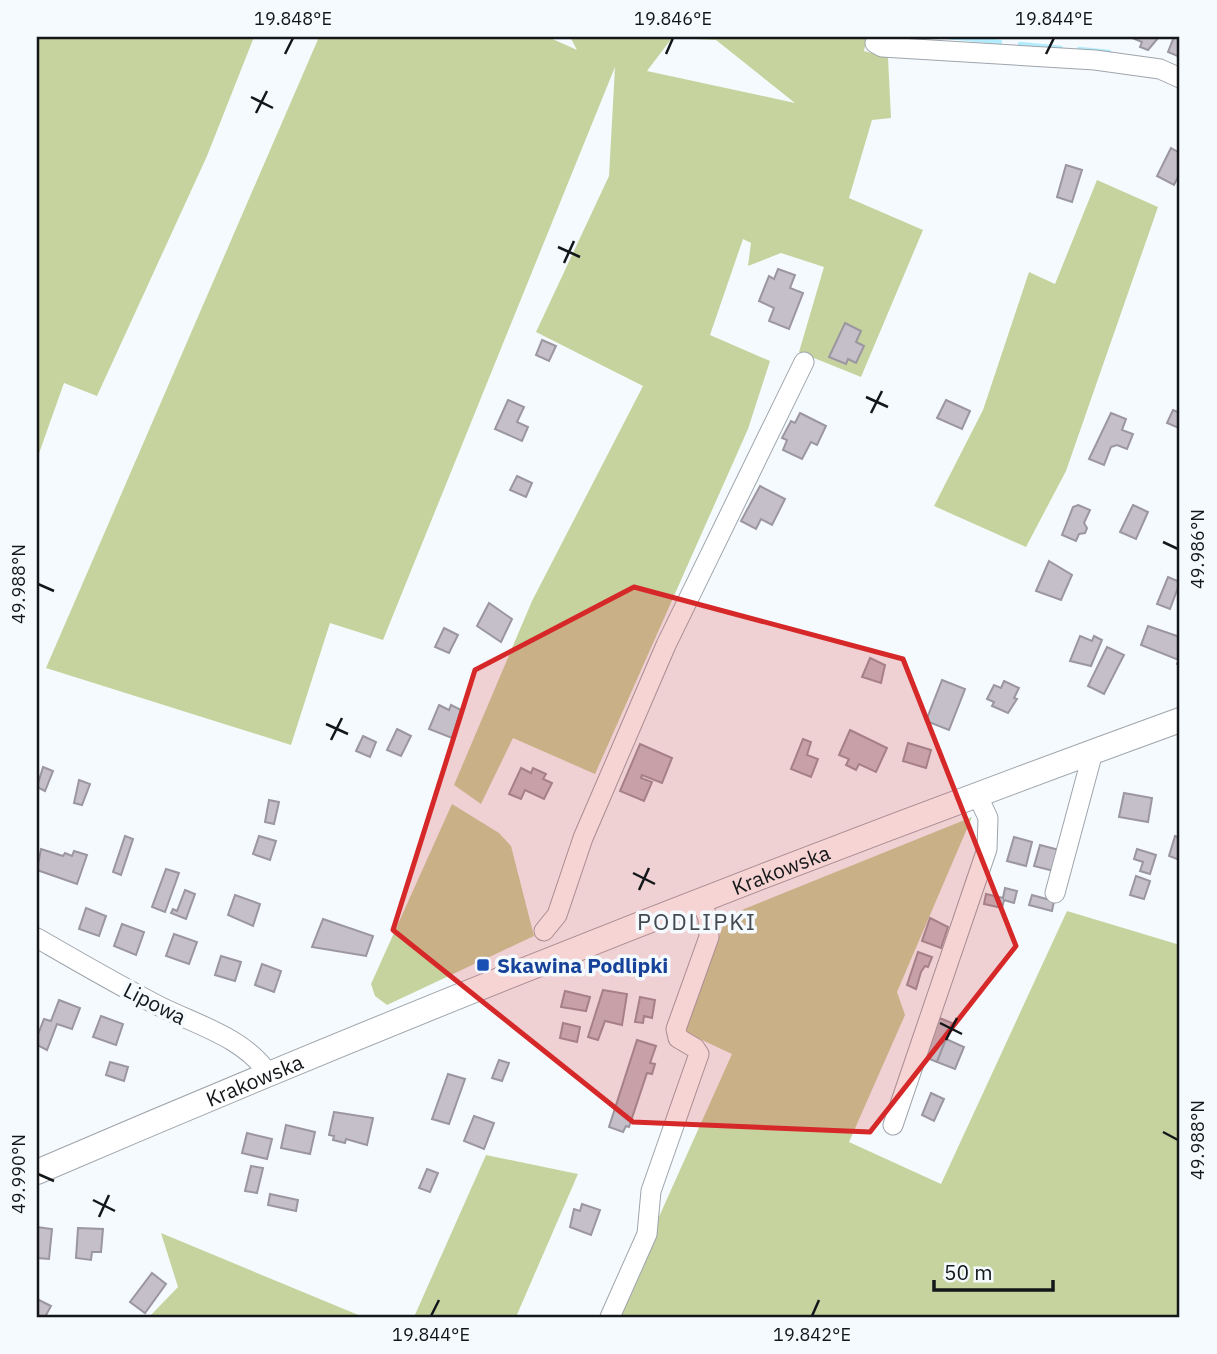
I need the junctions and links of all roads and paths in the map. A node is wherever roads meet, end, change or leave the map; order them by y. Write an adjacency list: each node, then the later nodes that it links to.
1 (877, 37): 2 (street)
2 (1180, 78)
3 (804, 362): 9 (street)
4 (1180, 720): 5 (main road, Krakowska)
5 (1093, 752): 6 (main road, Krakowska); 7 (street)
6 (977, 794): 8 (main road, Krakowska); 12 (street)
7 (1055, 893)
8 (700, 899): 11 (main road, Krakowska); 14 (street)
9 (544, 932)
10 (37, 938): 11 (street, Lipowa)
11 (268, 1073): 13 (main road, Krakowska)
12 (893, 1125)
13 (37, 1172)
14 (610, 1317)

